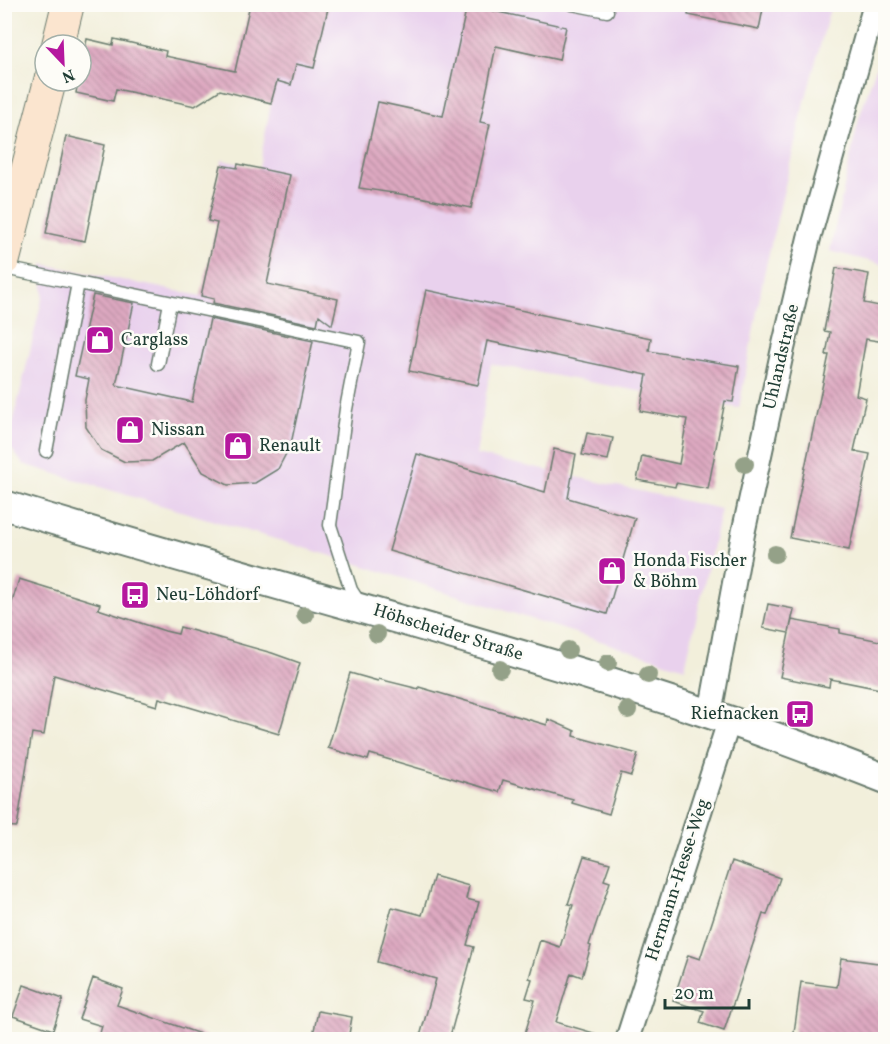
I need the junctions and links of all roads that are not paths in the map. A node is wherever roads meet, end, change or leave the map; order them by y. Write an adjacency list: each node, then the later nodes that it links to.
1 (68, 4): 5 (main road)
2 (572, 4): 4 (lane)
3 (875, 4): 15 (street, Uhlandstraße)
4 (607, 11)
5 (61, 33)
6 (47, 93): 7 (main road)
7 (4, 259)
8 (4, 268): 9 (lane)
9 (78, 283): 10 (lane); 12 (lane)
10 (170, 303): 11 (lane); 14 (lane)
11 (158, 364)
12 (46, 451)
13 (4, 505): 14 (street, Höhscheider Straße)
14 (362, 607): 15 (street, Höhscheider Straße)
15 (720, 717): 16 (street, Höhscheider Straße); 17 (street, Hermann-Hesse-Weg)
16 (885, 779)
17 (627, 1040)

